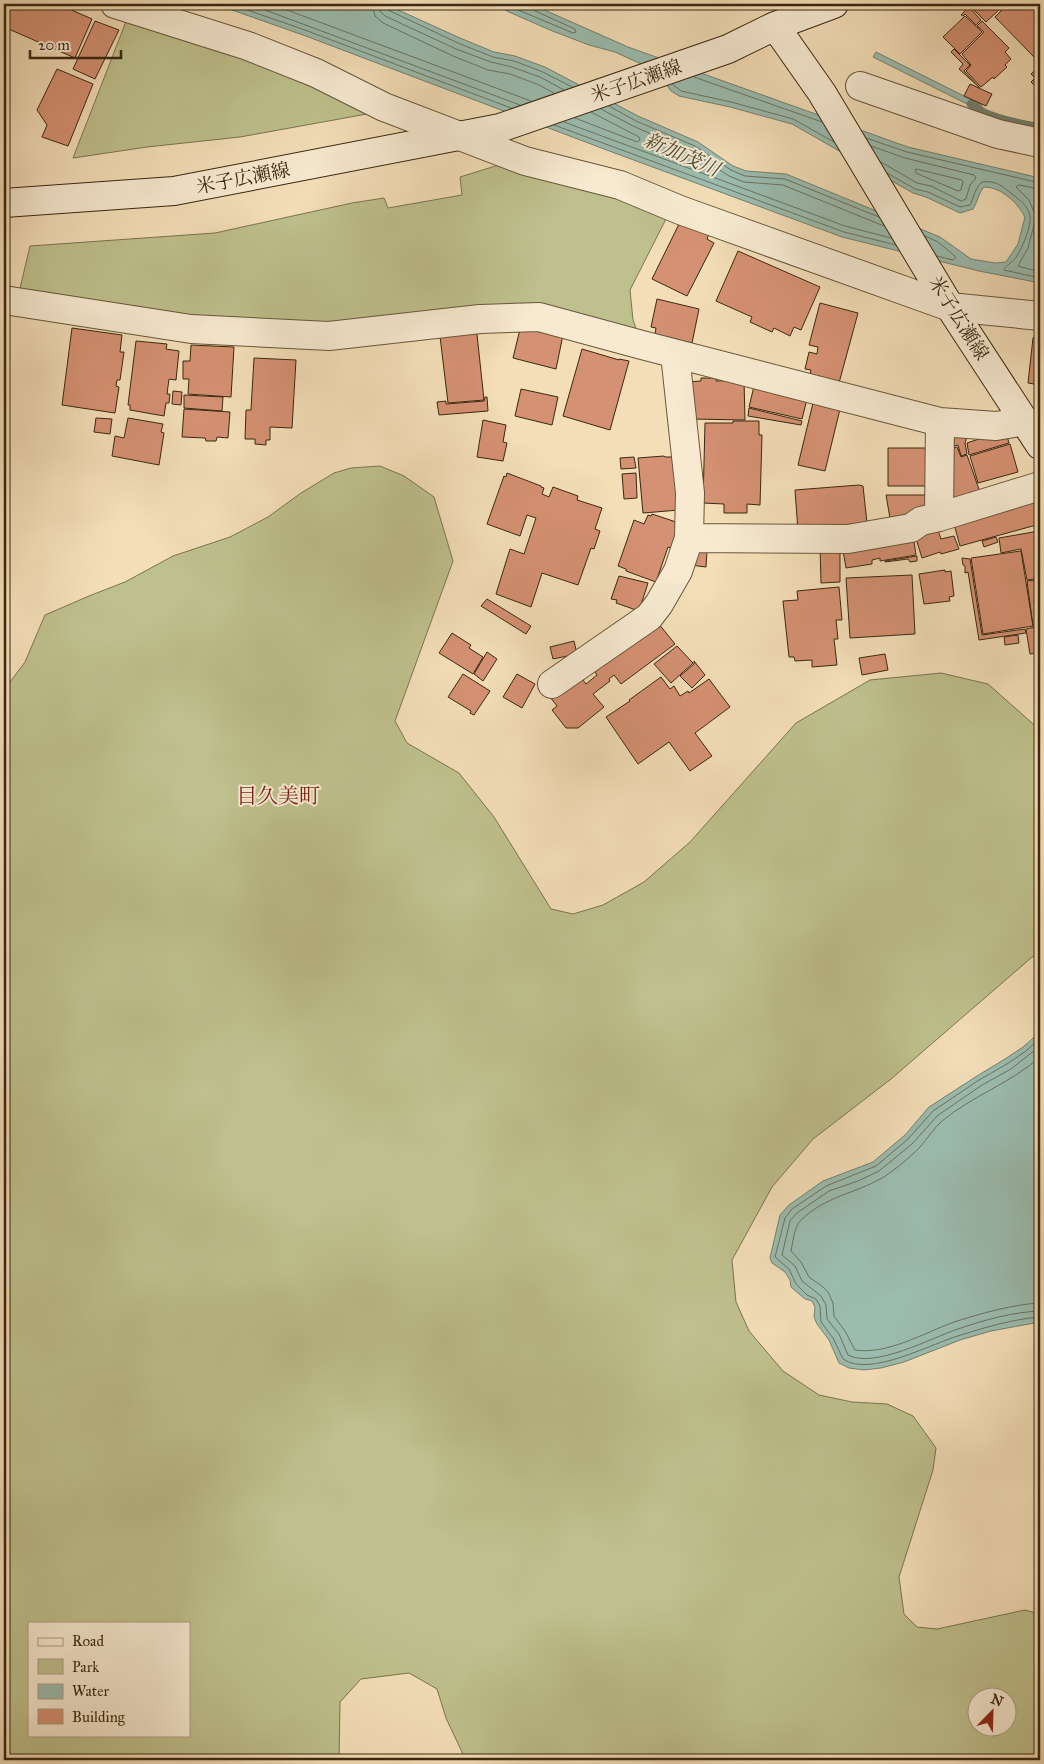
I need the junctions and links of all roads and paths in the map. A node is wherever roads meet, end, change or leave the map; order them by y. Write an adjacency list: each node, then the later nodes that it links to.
1 (115, 4): 5 (street)
2 (834, 4): 3 (street)
3 (775, 26): 5 (street, 米子広瀬線); 8 (street, 米子広瀬線)
4 (860, 86): 6 (street)
5 (460, 136): 7 (street, 米子広瀬線); 8 (street)
6 (1040, 143)
7 (4, 203)
8 (945, 298): 10 (street); 12 (street, 米子広瀬線)
9 (4, 300): 11 (street)
10 (1040, 316)
11 (675, 354): 13 (street); 17 (street)
12 (1026, 421): 13 (street); 14 (street, 米子広瀬線)
13 (940, 422): 16 (street)
14 (1040, 445)
15 (1040, 486): 16 (street)
16 (939, 517): 17 (street)
17 (690, 538): 18 (street)
18 (552, 684)

